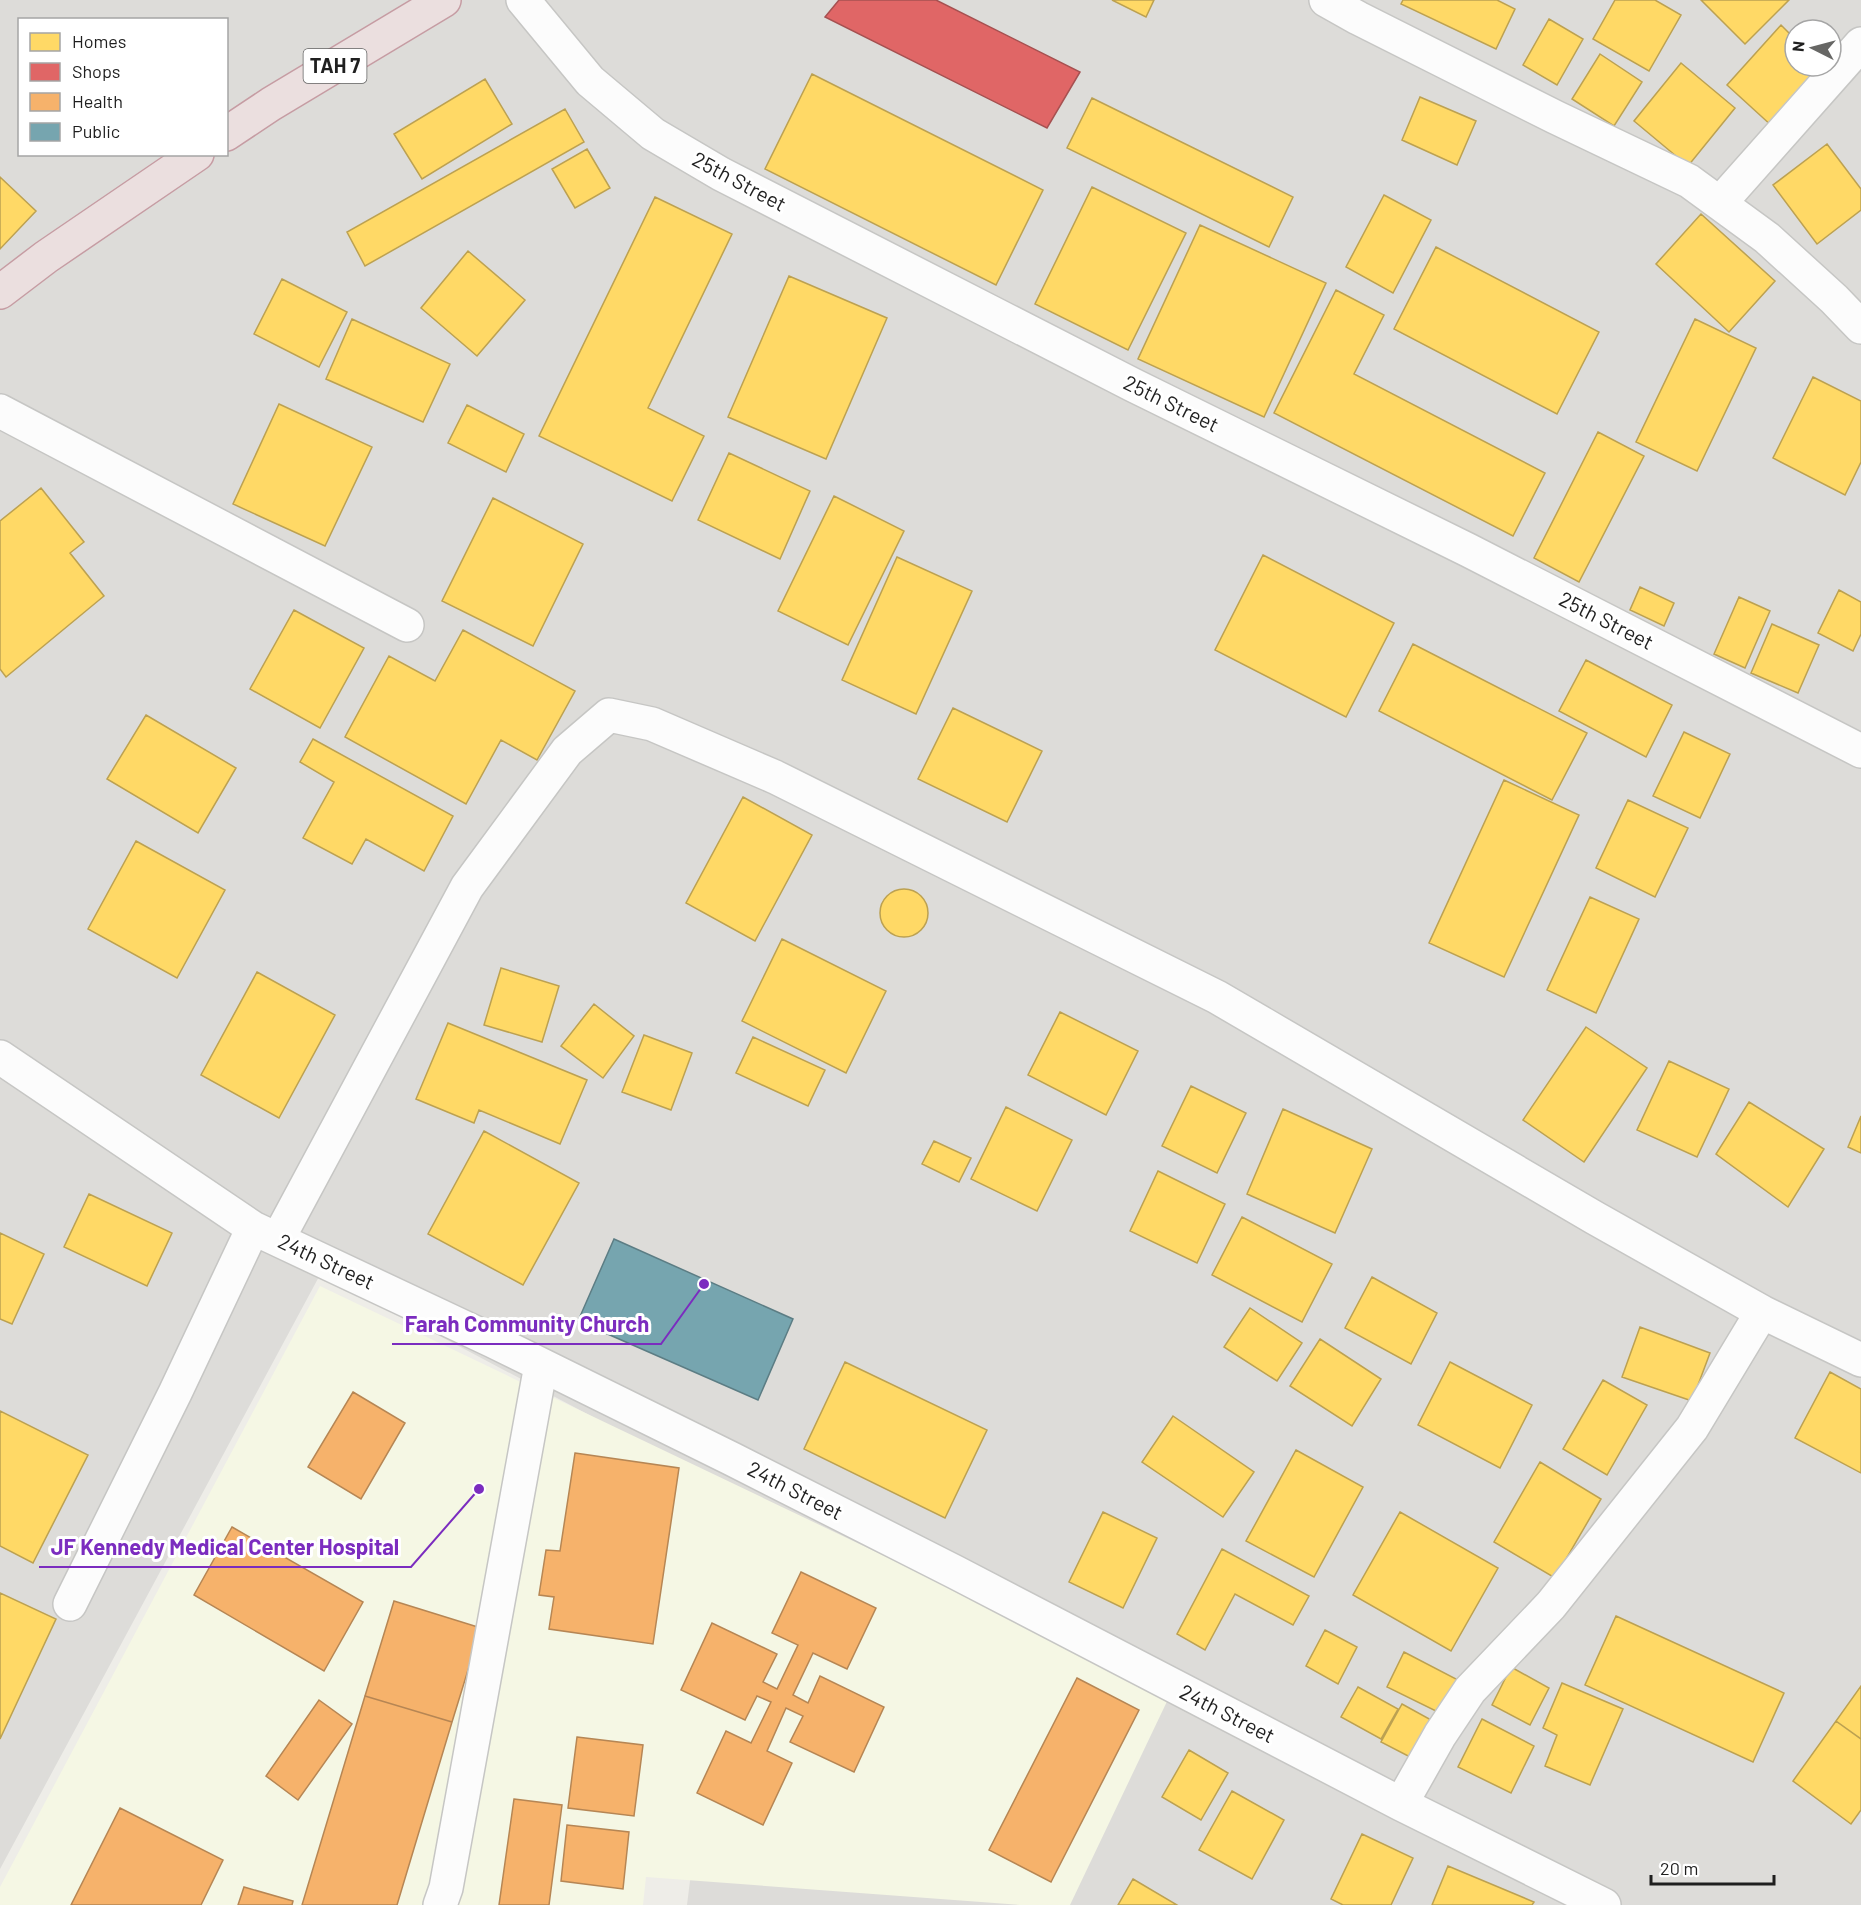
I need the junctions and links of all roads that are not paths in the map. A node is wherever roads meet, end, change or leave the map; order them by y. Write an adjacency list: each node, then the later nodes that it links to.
1 (444, 0): 5 (highway, TAH 7)
2 (523, 0): 12 (street, 25th Street)
3 (1326, 0): 7 (street)
4 (1861, 44): 7 (street)
5 (228, 133)
6 (194, 156): 8 (highway)
7 (1720, 203): 9 (street)
8 (0, 292)
9 (1861, 327)
10 (0, 411): 11 (street)
11 (407, 625)
12 (1861, 751)
13 (0, 1057): 14 (street, 24th Street)
14 (266, 1233): 15 (street); 17 (street, 24th Street); 18 (street)
15 (1762, 1312): 16 (street); 19 (street)
16 (1861, 1360)
17 (541, 1365): 19 (street, 24th Street); 20 (street)
18 (70, 1604)
19 (1401, 1804): 21 (street, 24th Street)
20 (440, 1905)
21 (1604, 1905)

